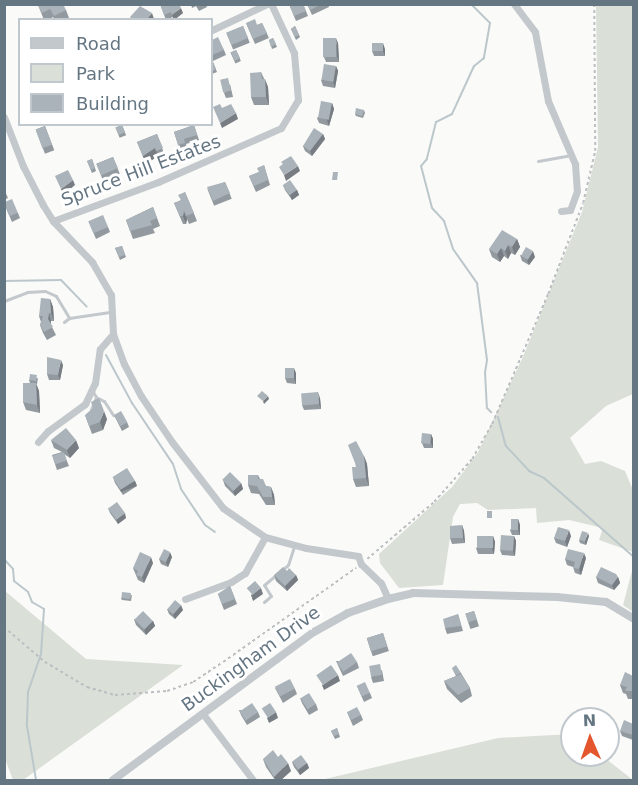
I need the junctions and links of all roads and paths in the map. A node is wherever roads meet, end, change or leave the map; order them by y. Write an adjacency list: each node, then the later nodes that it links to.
1 (269, 4): 4 (street); 9 (street, Spruce Hill Estates)
2 (514, 4): 6 (street)
3 (594, 4): 18 (path)
4 (213, 30)
5 (4, 117): 9 (street)
6 (571, 155): 7 (lane); 8 (street)
7 (538, 161)
8 (561, 211)
9 (53, 221): 11 (street)
10 (4, 301): 12 (lane)
11 (112, 312): 12 (lane); 14 (street)
12 (69, 318): 13 (lane)
13 (64, 322)
14 (113, 334): 15 (street); 20 (street)
15 (94, 393): 16 (lane); 17 (lane); 19 (street)
16 (91, 409)
17 (113, 415)
18 (489, 430)
19 (38, 442)
20 (265, 537): 21 (street); 23 (street)
21 (295, 545): 22 (street); 24 (lane)
22 (388, 598): 25 (street, Buckingham Drive); 26 (street, Buckingham Drive)
23 (185, 599)
24 (264, 602)
25 (633, 619)
26 (202, 714): 27 (street, Buckingham Drive); 28 (street)
27 (113, 780)
28 (253, 780)

